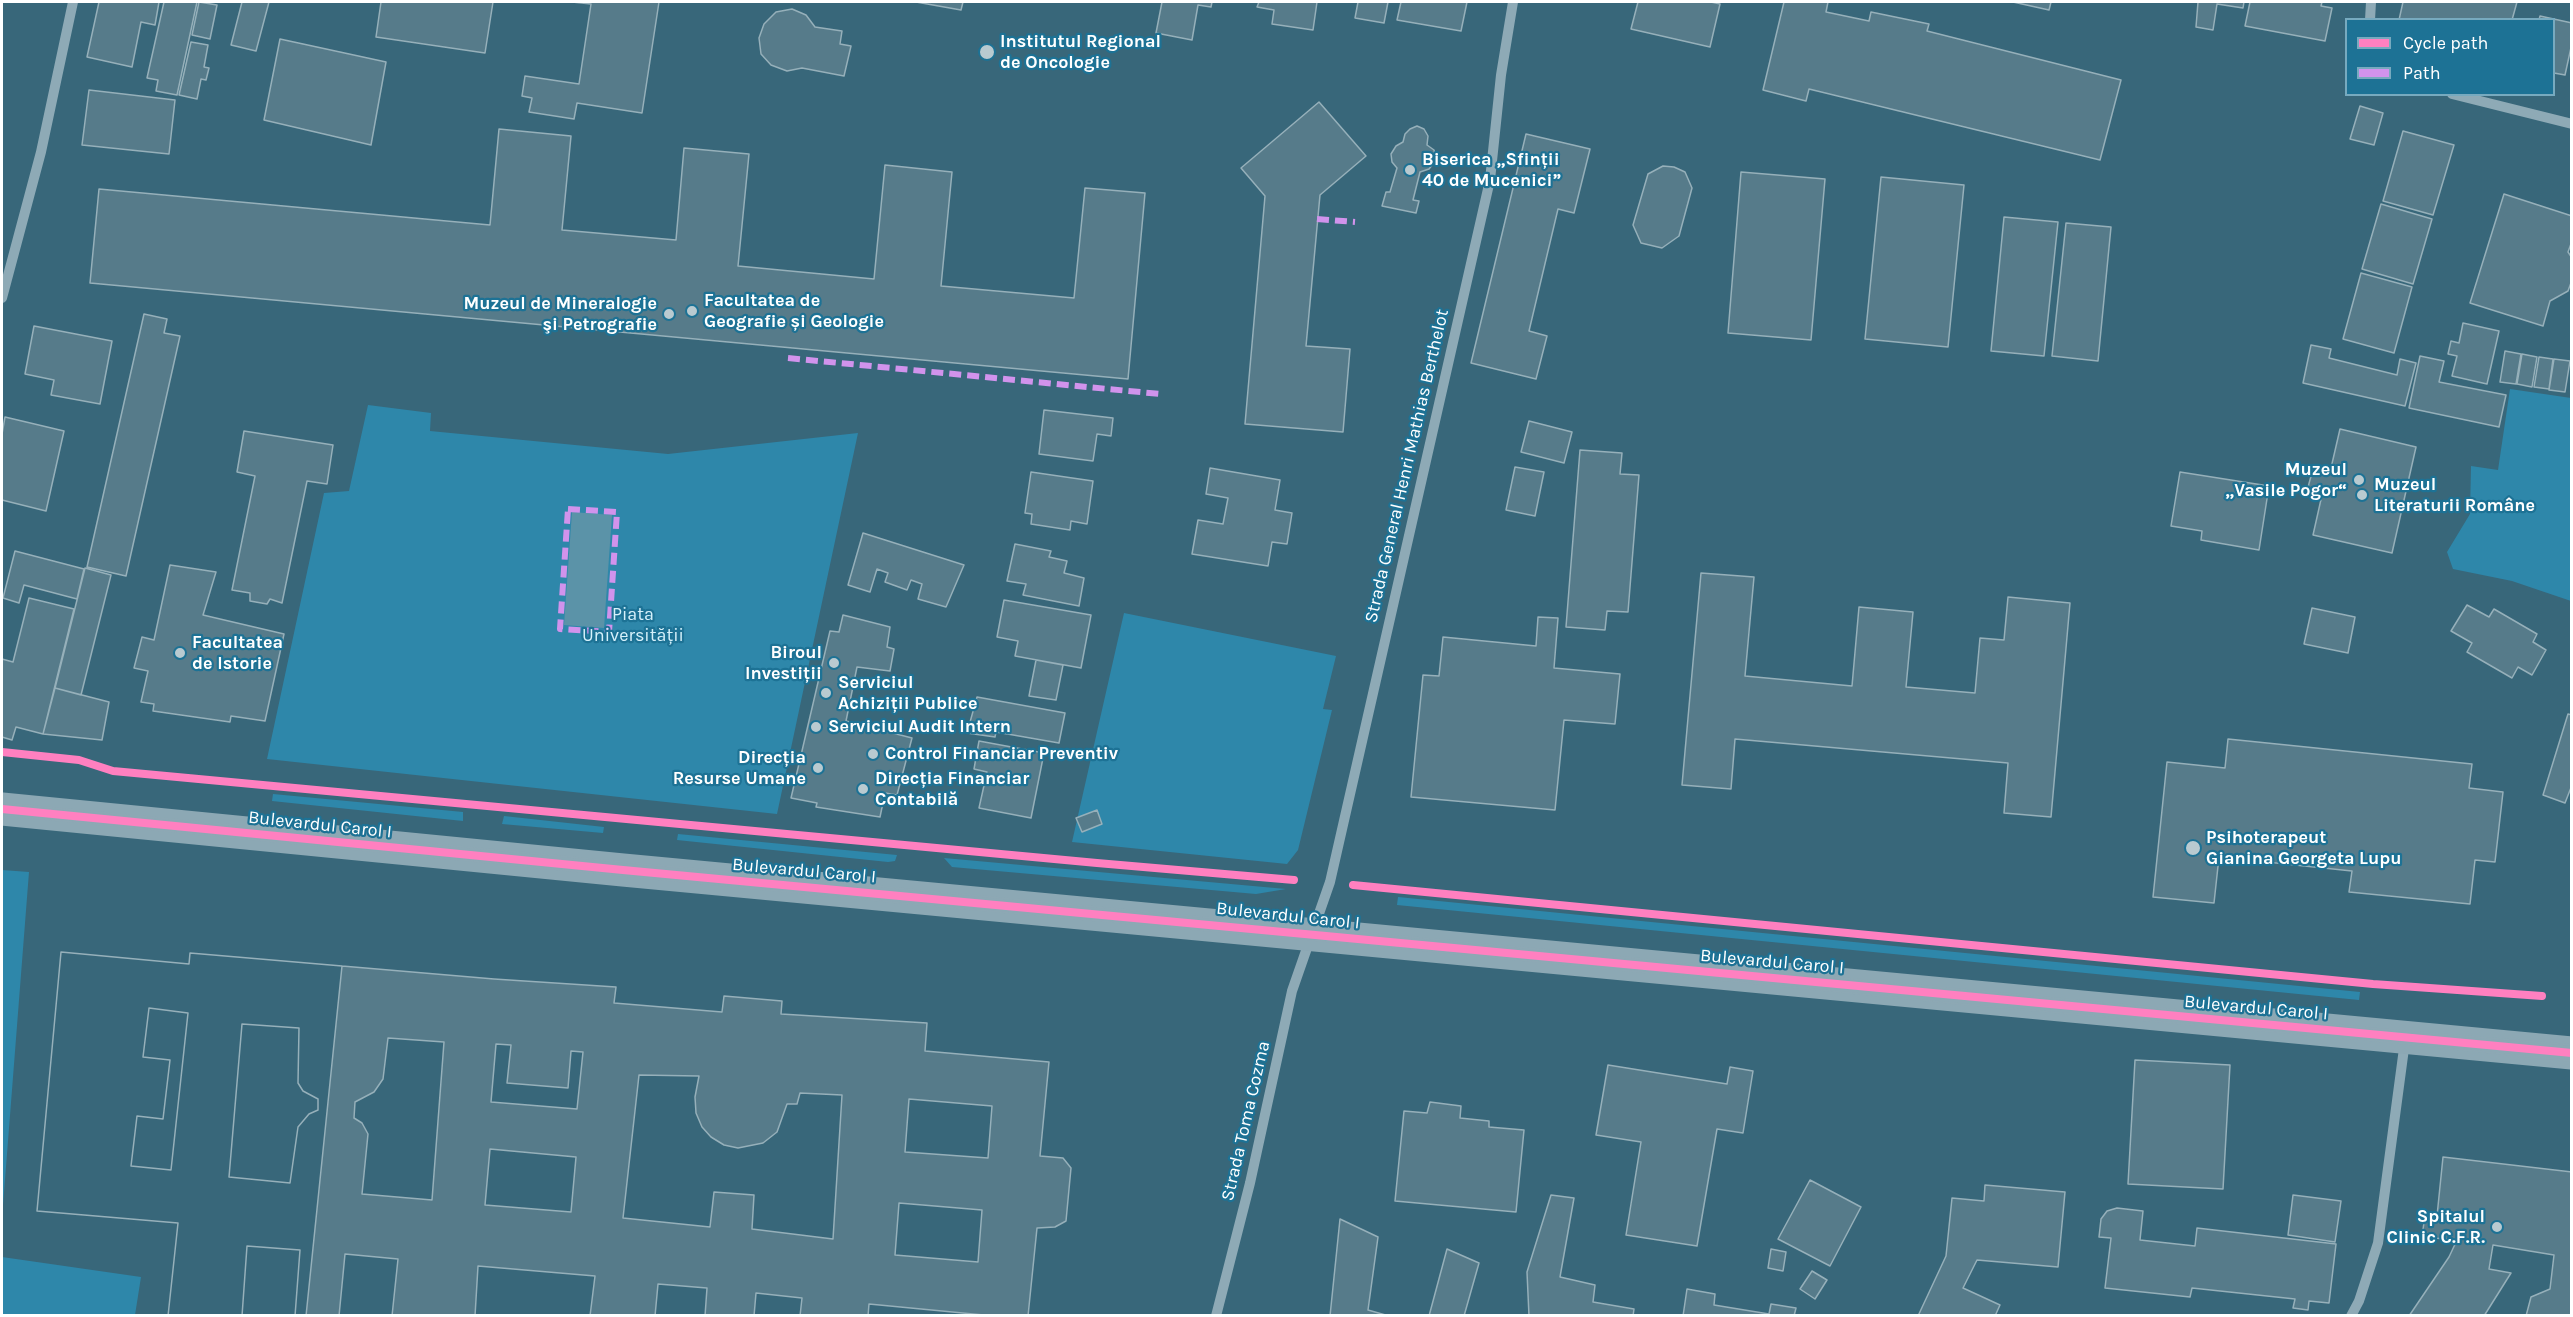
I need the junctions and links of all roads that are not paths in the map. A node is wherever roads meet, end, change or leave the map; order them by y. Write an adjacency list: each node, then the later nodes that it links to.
1 (73, 2): 7 (street)
2 (1513, 2): 9 (street, Strada General Henri Mathias Berthelot)
3 (2371, 2): 4 (street)
4 (2370, 18)
5 (2460, 96): 6 (street)
6 (2571, 124)
7 (2, 298)
8 (2, 809): 9 (main road, Bulevardul Carol I)
9 (1312, 934): 10 (main road, Bulevardul Carol I); 12 (street, Strada Toma Cozma)
10 (2405, 1037): 11 (main road, Bulevardul Carol I); 13 (street)
11 (2571, 1053)
12 (1216, 1316)
13 (2351, 1316)

